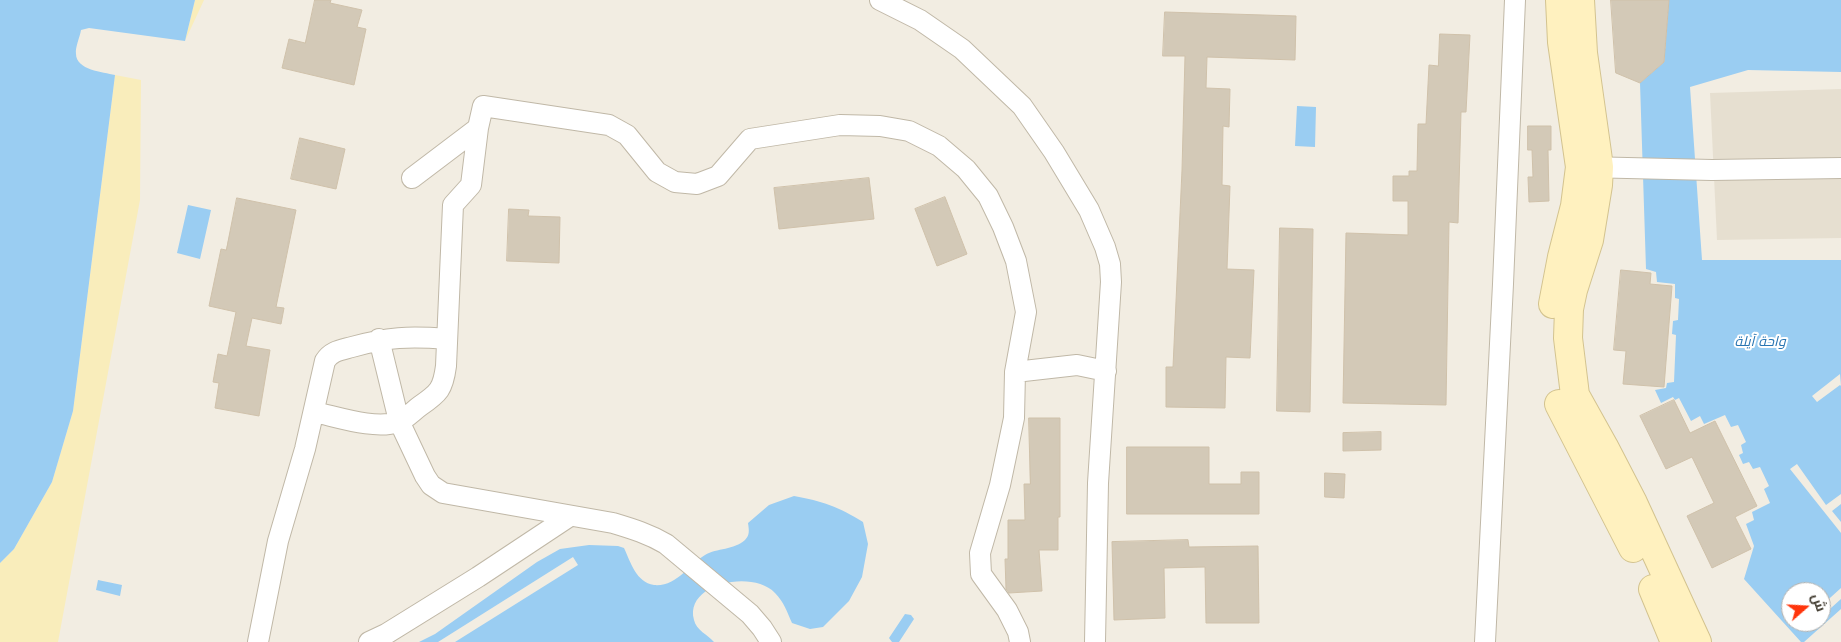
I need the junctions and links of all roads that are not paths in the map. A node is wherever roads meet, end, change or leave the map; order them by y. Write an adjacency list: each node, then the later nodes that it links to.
1 (880, 0): 11 (street)
2 (1515, 0): 22 (street)
3 (1560, 0): 6 (street)
4 (1580, 0): 6 (street)
5 (478, 128): 8 (street); 9 (street); 12 (street)
6 (1589, 167): 7 (street); 16 (street)
7 (1841, 168)
8 (412, 178)
9 (446, 338): 10 (street); 14 (street)
10 (379, 339): 13 (street); 14 (street)
11 (1106, 371): 12 (street); 21 (street)
12 (1015, 372): 20 (street)
13 (314, 412): 14 (street); 17 (street)
14 (399, 421): 15 (street)
15 (570, 516): 18 (street); 19 (street)
16 (1684, 637)
17 (258, 642)
18 (369, 642)
19 (771, 642)
20 (1020, 642)
21 (1095, 642)
22 (1485, 642)

